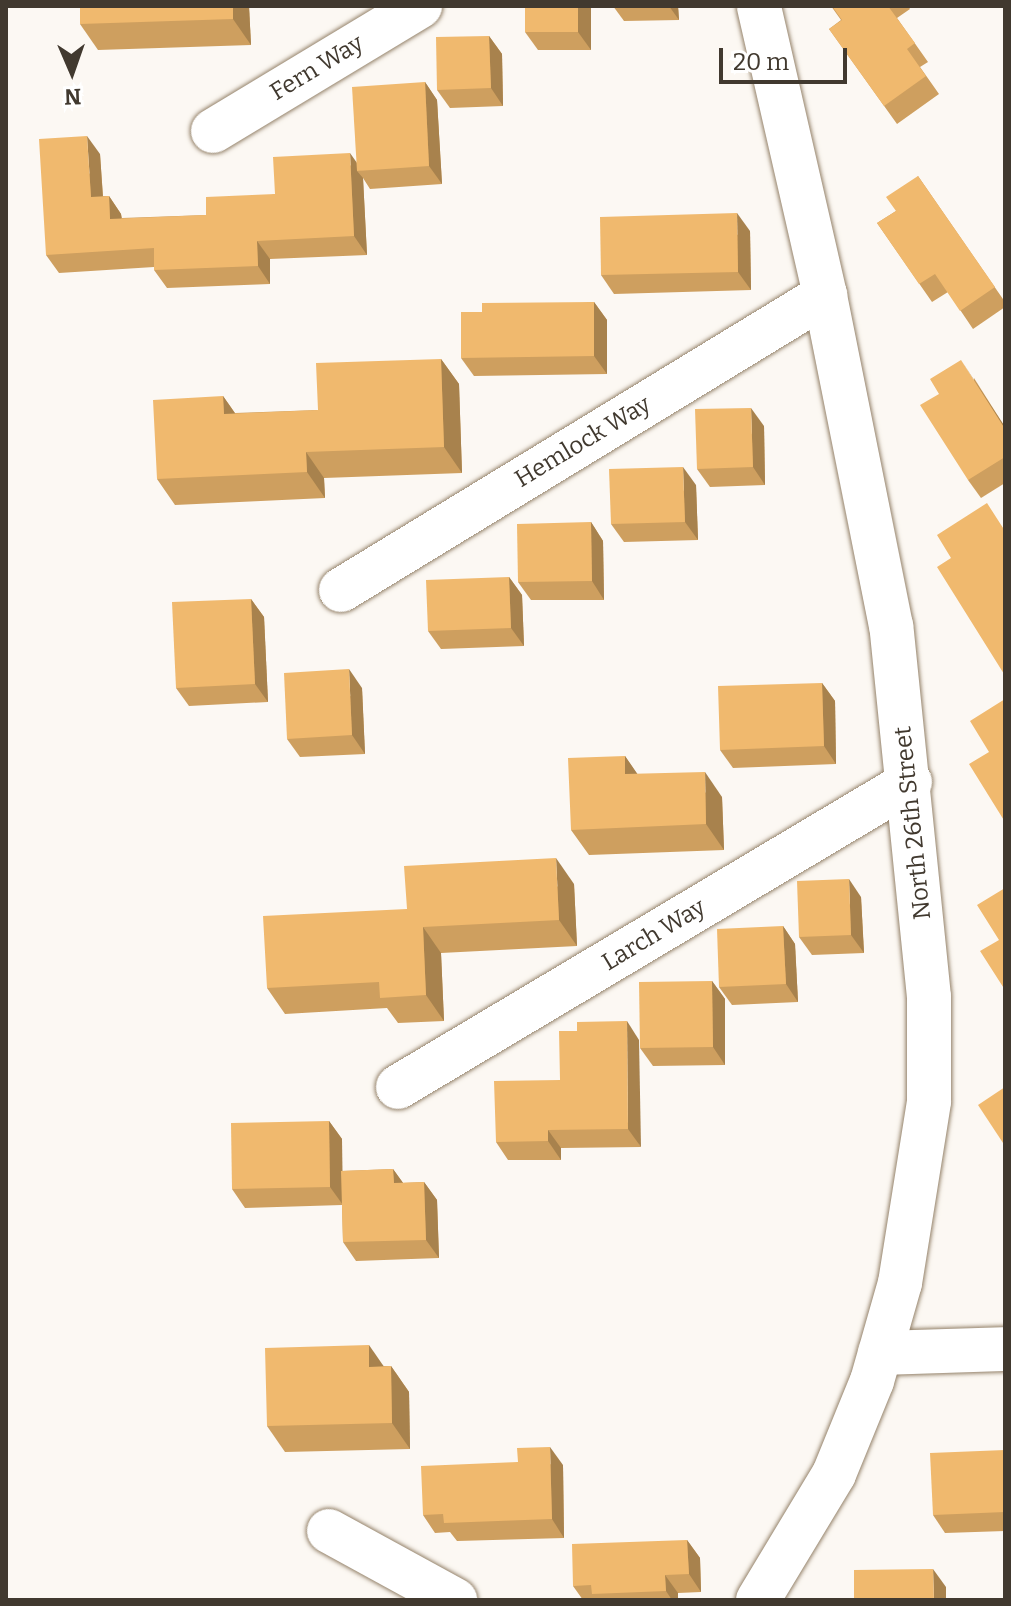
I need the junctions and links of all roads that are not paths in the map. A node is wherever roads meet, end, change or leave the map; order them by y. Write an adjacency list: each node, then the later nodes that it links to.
1 (420, 6): 3 (street, Fern Way)
2 (759, 6): 4 (street, North 26th Street)
3 (213, 131)
4 (825, 295): 5 (street, Hemlock Way); 6 (street, North 26th Street)
5 (341, 590)
6 (910, 782): 7 (street, Larch Way); 9 (street, North 26th Street)
7 (398, 1087)
8 (1005, 1349): 9 (street)
9 (880, 1353): 12 (street, North 26th Street)
10 (329, 1531): 11 (street)
11 (455, 1600)
12 (758, 1600)

